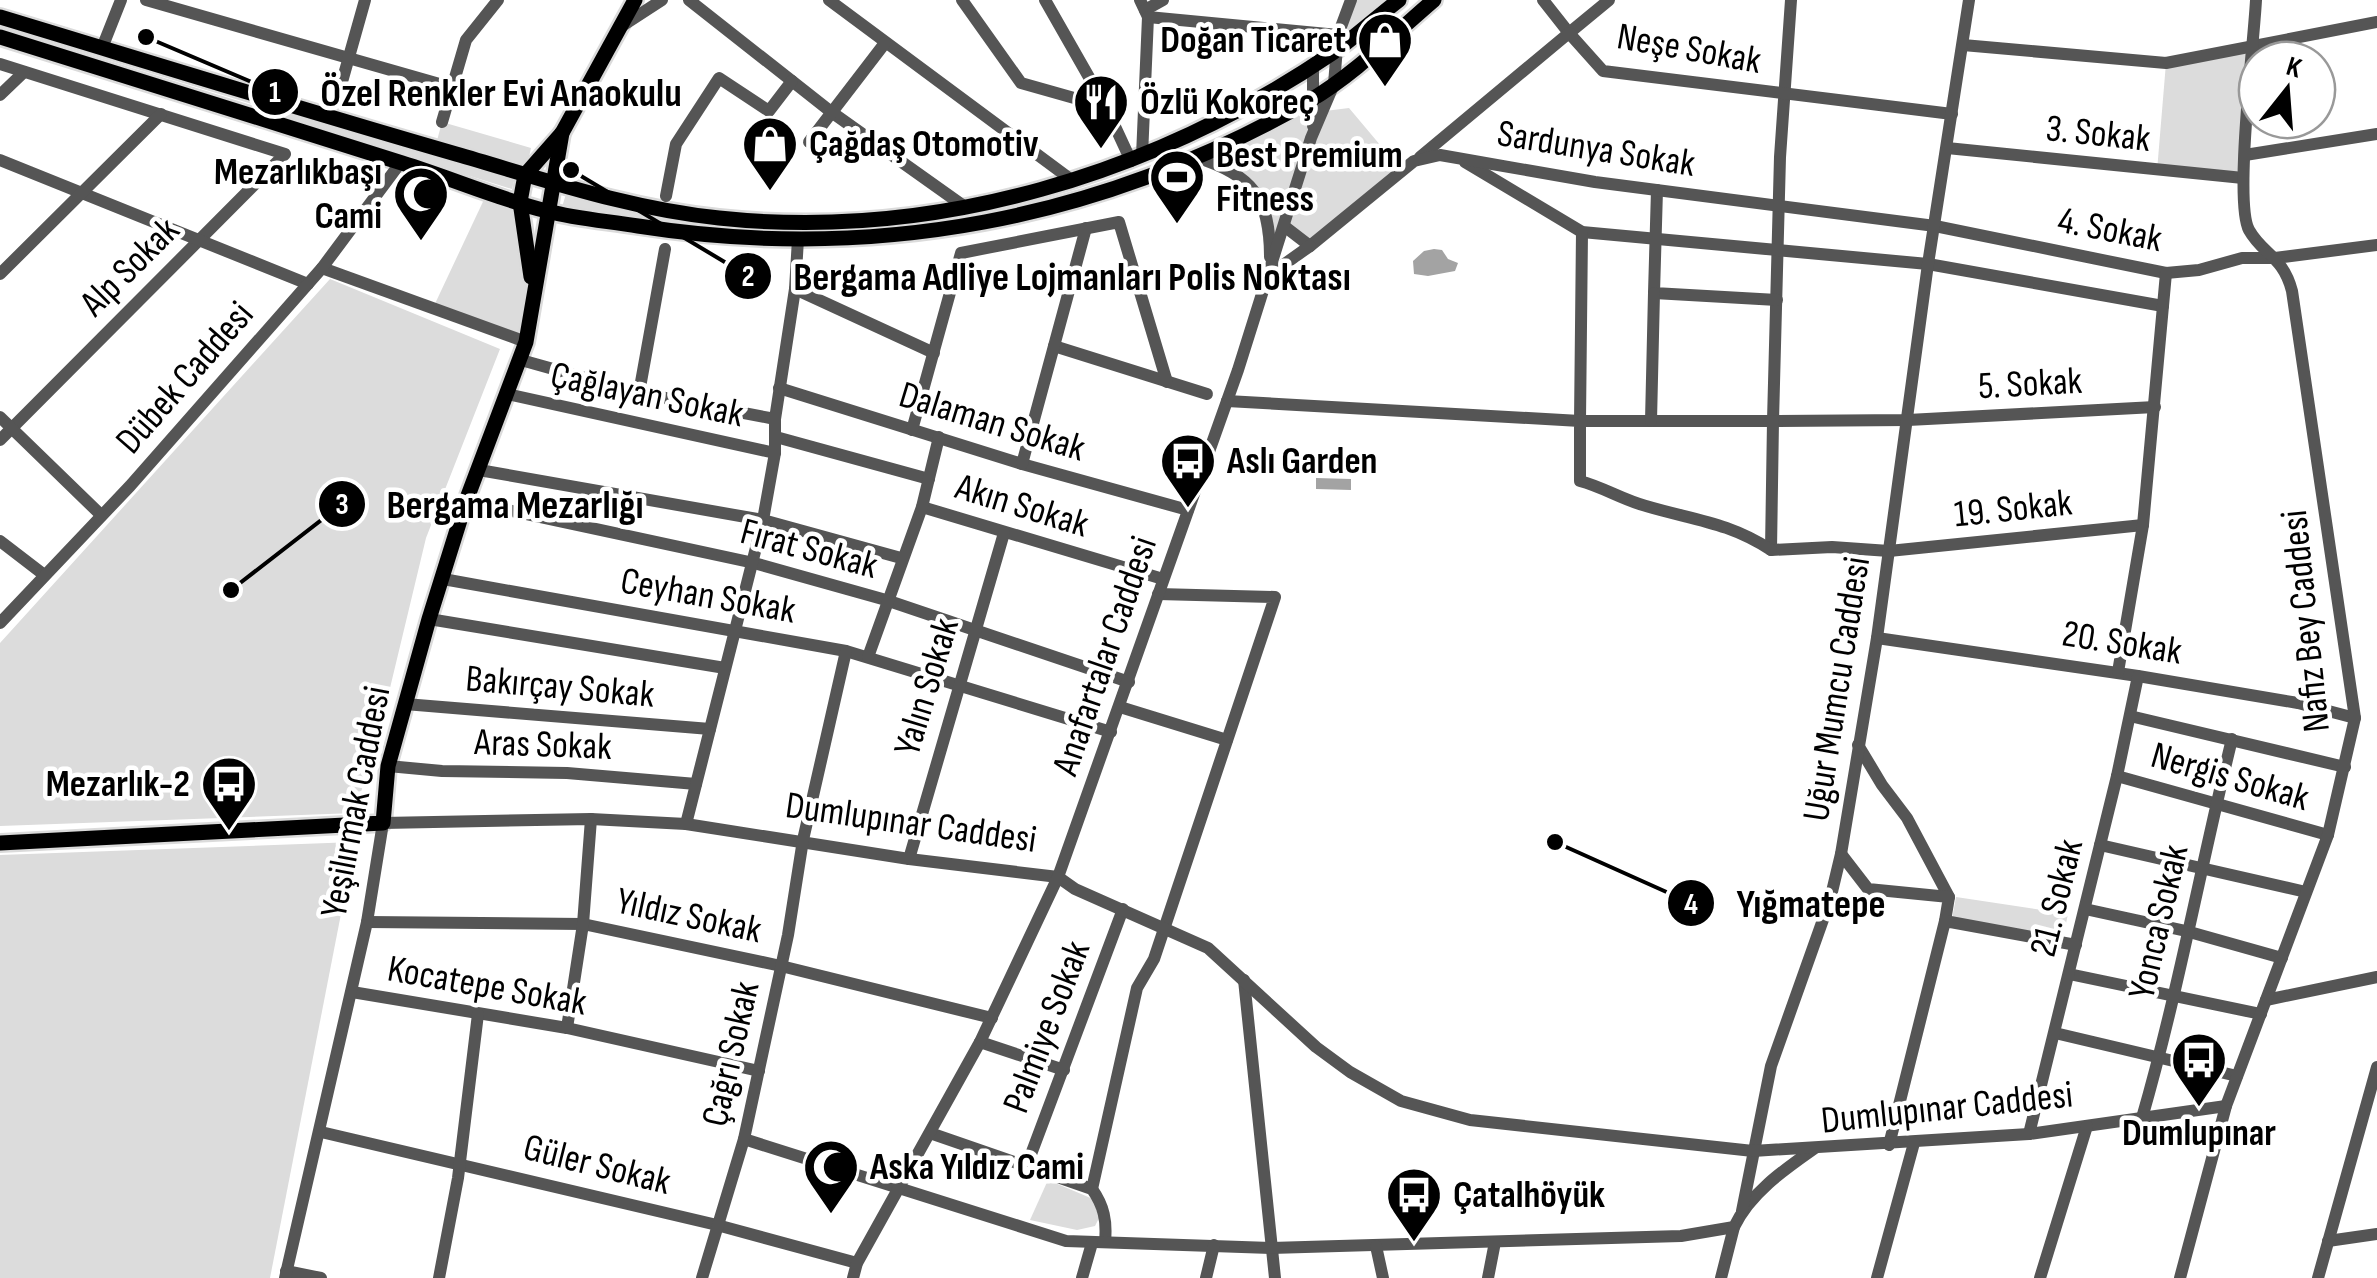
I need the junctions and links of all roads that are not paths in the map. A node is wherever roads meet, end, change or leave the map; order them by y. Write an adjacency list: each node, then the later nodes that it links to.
1 (121, 0): 31 (street)
2 (146, 0): 33 (street)
3 (365, 0): 33 (street)
4 (498, 0): 39 (street)
5 (635, 0): 23 (main road)
6 (662, 0): 23 (street)
7 (688, 0): 37 (street)
8 (829, 0): 28 (street)
9 (962, 0): 44 (street)
10 (1045, 0): 44 (street)
11 (1163, 0): 20 (street)
12 (1351, 0): 29 (street, Anafartalar Caddesi)
13 (1398, 0): 29 (main road)
14 (1434, 0): 38 (main road)
15 (1543, 0): 24 (street)
16 (1609, 0): 24 (street)
17 (1791, 0): 41 (street)
18 (1969, 0): 30 (street, Uğur Mumcu Caddesi)
19 (2256, 0): 26 (street)
20 (1144, 9): 29 (street); 57 (street)
21 (0, 17): 31 (main road)
22 (2377, 22): 27 (street)
23 (620, 26): 49 (main road)
24 (1569, 33): 41 (street, Neşe Sokak); 60 (street, Neşe Sokak)
25 (0, 37): 61 (main road)
26 (2254, 40)
27 (2281, 40)
28 (885, 42): 45 (street); 64 (street)
29 (1337, 42): 35 (main road); 38 (street, Anafartalar Caddesi)
30 (1963, 45): 32 (street); 47 (street, Uğur Mumcu Caddesi)
31 (102, 48): 62 (main road)
32 (2237, 48)
33 (348, 57): 39 (street); 43 (street)
34 (0, 64): 36 (street)
35 (1313, 65): 42 (street); 57 (main road)
36 (24, 72): 40 (street); 46 (street)
37 (792, 81): 45 (street); 68 (street)
38 (1334, 84): 42 (main road); 51 (street, Anafartalar Caddesi)
39 (450, 88): 48 (street)
40 (0, 95)
41 (1784, 96): 47 (street, Neşe Sokak); 71 (street)
42 (1314, 97): 51 (street); 56 (main road)
43 (336, 103)
44 (1106, 108): 57 (street)
45 (830, 111): 53 (street); 70 (street)
46 (162, 114): 67 (street); 80 (street, Alp Sokak)
47 (1952, 114): 54 (street, Uğur Mumcu Caddesi)
48 (442, 122)
49 (562, 133): 62 (main road); 65 (main road, Yeşilırmak Caddesi)
50 (2377, 134): 55 (street)
51 (1312, 138): 73 (street, Anafartalar Caddesi)
52 (2246, 140): 55 (street)
53 (809, 142)
54 (1947, 148): 63 (street, 3. Sokak); 74 (street, Uğur Mumcu Caddesi)
55 (2245, 154): 63 (street)
56 (1196, 157): 79 (main road); 91 (street)
57 (1136, 158): 64 (main road)
58 (1458, 158): 60 (street, Sardunya Sokak); 66 (street, Sardunya Sokak); 77 (street)
59 (0, 160): 67 (street)
60 (1414, 161): 82 (street)
61 (402, 162): 69 (main road); 88 (street, Dübek Caddesi)
62 (524, 175): 65 (main road); 69 (main road, Yeşilırmak Caddesi)
63 (2243, 178): 76 (street)
64 (1073, 181): 70 (main road)
65 (554, 182): 70 (main road); 72 (main road, Yeşilırmak Caddesi)
66 (1657, 190): 71 (street, Sardunya Sokak); 78 (street)
67 (82, 195): 80 (street); 90 (street)
68 (666, 196)
69 (520, 202): 72 (main road); 93 (main road, Yeşilırmak Caddesi)
70 (965, 206)
71 (1779, 206): 74 (street, Sardunya Sokak); 84 (street)
72 (549, 212): 79 (main road); 93 (main road, Yeşilırmak Caddesi)
73 (1284, 226): 82 (street); 91 (street, Anafartalar Caddesi)
74 (1935, 226): 87 (street, Uğur Mumcu Caddesi); 89 (street, 4. Sokak)
75 (1086, 228): 99 (street); 100 (street); 102 (street)
76 (2248, 228): 85 (street); 86 (street, Nafiz Bey Caddesi)
77 (1582, 232): 78 (street); 113 (street)
78 (1654, 238): 84 (street); 95 (street)
79 (798, 240): 94 (street)
80 (198, 242): 92 (street); 114 (street, Alp Sokak)
81 (2377, 245): 86 (street, 4. Sokak)
82 (1310, 246): 91 (street)
83 (665, 249): 104 (street)
84 (1779, 252): 87 (street); 96 (street)
85 (2242, 258): 86 (street, 4. Sokak); 89 (street, 4. Sokak)
86 (2275, 258): 155 (street, Nafiz Bey Caddesi)
87 (1928, 264): 97 (street); 111 (street, Uğur Mumcu Caddesi)
88 (322, 268): 92 (street, Dübek Caddesi); 98 (street)
89 (2166, 273): 97 (street)
90 (0, 274)
91 (1269, 275): 107 (street, Anafartalar Caddesi)
92 (308, 284): 126 (street, Dübek Caddesi)
93 (532, 288): 98 (main road, Yeşilırmak Caddesi)
94 (795, 289): 100 (street); 103 (street)
95 (1654, 293): 96 (street); 110 (street)
96 (1778, 300): 112 (street)
97 (2163, 306): 108 (street)
98 (526, 342): 101 (main road, Yeşilırmak Caddesi)
99 (1054, 346): 102 (street); 120 (street)
100 (934, 353): 115 (street)
101 (521, 360): 104 (street); 105 (main road, Yeşilırmak Caddesi)
102 (1167, 382): 106 (street)
103 (779, 388): 109 (street); 115 (street, Dalaman Sokak)
104 (639, 393): 109 (street)
105 (507, 394): 119 (street, Çağlayan Sokak); 121 (main road, Yeşilırmak Caddesi)
106 (1207, 394)
107 (1227, 400): 113 (street, 5. Sokak); 125 (street, Anafartalar Caddesi)
108 (2155, 407): 111 (street, 5. Sokak); 128 (street)
109 (775, 419): 116 (street)
110 (1651, 420): 112 (street, 5. Sokak); 113 (street, 5. Sokak)
111 (1908, 420): 112 (street, 5. Sokak); 132 (street, Uğur Mumcu Caddesi)
112 (1773, 421): 131 (street)
113 (1580, 422): 131 (street)
114 (5, 423): 118 (street, Alp Sokak); 126 (street)
115 (912, 430): 117 (street, Dalaman Sokak)
116 (776, 438): 119 (street); 122 (street)
117 (939, 438): 120 (street, Dalaman Sokak); 122 (street)
118 (0, 440)
119 (775, 453): 127 (street)
120 (1022, 464): 125 (street, Dalaman Sokak)
121 (479, 470): 123 (main road, Yeşilırmak Caddesi); 127 (street)
122 (929, 479): 124 (street)
123 (466, 501): 134 (street, Fırat Sokak); 137 (main road, Yeşilırmak Caddesi)
124 (922, 507): 129 (street, Akın Sokak); 133 (street)
125 (1188, 510): 136 (street, Anafartalar Caddesi)
126 (102, 515): 135 (street, Dübek Caddesi)
127 (763, 520): 133 (street); 134 (street)
128 (2143, 525): 132 (street, 19. Sokak); 148 (street)
129 (1004, 533): 136 (street, Akın Sokak); 143 (street, Yalın Sokak)
130 (0, 541): 135 (street)
131 (1771, 550): 132 (street, 19. Sokak)
132 (1889, 552): 144 (street, Uğur Mumcu Caddesi)
133 (901, 558): 139 (street)
134 (754, 563): 139 (street, Fırat Sokak); 142 (street)
135 (43, 574): 141 (street, Dübek Caddesi)
136 (1163, 579): 138 (street, Anafartalar Caddesi)
137 (443, 580): 140 (main road, Yeşilırmak Caddesi); 142 (street, Ceyhan Sokak)
138 (1158, 594): 150 (street, Anafartalar Caddesi); 159 (street)
139 (886, 600): 143 (street, Fırat Sokak); 146 (street)
140 (428, 619): 147 (street); 152 (main road, Yeşilırmak Caddesi)
141 (0, 623)
142 (734, 632): 145 (street, Ceyhan Sokak); 147 (street)
143 (975, 632): 150 (street, Fırat Sokak); 151 (street, Yalın Sokak)
144 (1877, 638): 148 (street, 20. Sokak); 160 (street, Uğur Mumcu Caddesi)
145 (846, 651): 146 (street, Ceyhan Sokak); 170 (street, Çağrı Sokak)
146 (868, 657): 151 (street, Ceyhan Sokak)
147 (725, 668): 156 (street)
148 (2118, 672): 149 (street, 20. Sokak)
149 (2138, 676): 154 (street, 21. Sokak); 155 (street, 20. Sokak)
150 (1129, 682): 153 (street, Anafartalar Caddesi)
151 (958, 685): 157 (street, Ceyhan Sokak); 174 (street, Yalın Sokak)
152 (405, 704): 156 (street, Bakırçay Sokak); 161 (main road, Yeşilırmak Caddesi)
153 (1120, 707): 157 (street, Anafartalar Caddesi); 159 (street)
154 (2130, 716): 158 (street); 163 (street, 21. Sokak)
155 (2355, 718): 162 (street, Nafiz Bey Caddesi)
156 (710, 728): 164 (street)
157 (1111, 732): 176 (street, Anafartalar Caddesi)
158 (2232, 739): 162 (street); 165 (street, Yonca Sokak)
159 (1226, 740): 184 (street)
160 (1858, 745): 173 (street, Uğur Mumcu Caddesi); 178 (street)
161 (388, 766): 164 (street, Aras Sokak); 167 (main road, Yeşilırmak Caddesi)
162 (2345, 768): 169 (street, Nafiz Bey Caddesi)
163 (2117, 776): 165 (street, Nergis Sokak); 172 (street, 21. Sokak)
164 (696, 784): 168 (street)
165 (2216, 804): 169 (street, Nergis Sokak); 175 (street, Yonca Sokak)
166 (590, 818): 167 (street, Dumlupınar Caddesi); 168 (street, Dumlupınar Caddesi); 183 (street)
167 (383, 824): 171 (main road, Dumlupınar Caddesi); 182 (street, Yeşilırmak Caddesi)
168 (686, 824): 170 (street, Dumlupınar Caddesi)
169 (2328, 835): 177 (street, Nafiz Bey Caddesi)
170 (803, 840): 174 (street, Dumlupınar Caddesi); 188 (street, Çağrı Sokak)
171 (0, 843)
172 (2100, 845): 175 (street); 180 (street, 21. Sokak)
173 (1841, 854): 178 (street); 216 (street, Uğur Mumcu Caddesi)
174 (908, 858): 176 (street, Dumlupınar Caddesi)
175 (2201, 868): 177 (street); 185 (street, Yonca Sokak)
176 (1058, 877): 179 (street, Dumlupınar Caddesi); 196 (street, Anafartalar Caddesi)
177 (2306, 892): 187 (street, Nafiz Bey Caddesi)
178 (1949, 897): 181 (street)
179 (1123, 909): 184 (street, Dumlupınar Caddesi); 202 (street, Palmiye Sokak)
180 (2085, 909): 185 (street); 186 (street, 21. Sokak)
181 (1944, 921): 186 (street); 214 (street)
182 (367, 922): 183 (street, Yıldız Sokak); 192 (street, Yeşilırmak Caddesi)
183 (582, 924): 188 (street, Yıldız Sokak); 197 (street)
184 (1165, 928): 191 (street, Dumlupınar Caddesi); 220 (street)
185 (2186, 931): 187 (street); 193 (street, Yonca Sokak)
186 (2076, 945): 189 (street, 21. Sokak)
187 (2282, 958): 194 (street, Nafiz Bey Caddesi)
188 (781, 966): 196 (street, Yıldız Sokak); 203 (street, Çağrı Sokak)
189 (2069, 974): 193 (street); 198 (street, 21. Sokak)
190 (2377, 977): 194 (street)
191 (1244, 980): 216 (street, Dumlupınar Caddesi); 230 (street)
192 (352, 992): 195 (street, Kocatepe Sokak); 209 (street, Yeşilırmak Caddesi)
193 (2173, 995): 194 (street); 200 (street, Yonca Sokak)
194 (2263, 1007): 204 (street, Nafiz Bey Caddesi)
195 (478, 1014): 197 (street, Kocatepe Sokak); 217 (street)
196 (992, 1018): 199 (street, Anafartalar Caddesi)
197 (567, 1028): 203 (street, Kocatepe Sokak)
198 (2056, 1033): 200 (street); 211 (street, 21. Sokak)
199 (980, 1042): 202 (street); 210 (street, Anafartalar Caddesi)
200 (2160, 1057): 204 (street); 207 (street, Yonca Sokak)
201 (2377, 1067): 206 (street)
202 (1064, 1070): 218 (street, Palmiye Sokak)
203 (759, 1071): 212 (street, Çağrı Sokak)
204 (2238, 1076): 205 (street, Nafiz Bey Caddesi)
205 (2226, 1106): 207 (street, Dumlupınar Caddesi); 245 (street, Nafiz Bey Caddesi)
206 (2370, 1116): 225 (street)
207 (2142, 1118): 208 (street, Dumlupınar Caddesi)
208 (2087, 1126): 211 (street, Dumlupınar Caddesi); 244 (street)
209 (320, 1132): 217 (street, Güler Sokak); 232 (street, Yeşilırmak Caddesi)
210 (930, 1133): 218 (street); 219 (street, Anafartalar Caddesi)
211 (2029, 1134): 213 (street, Dumlupınar Caddesi)
212 (744, 1139): 219 (street); 222 (street, Çağrı Sokak)
213 (1914, 1143): 214 (street, Dumlupınar Caddesi); 243 (street)
214 (1889, 1145): 215 (street, Dumlupınar Caddesi)
215 (1818, 1147): 216 (street, Dumlupınar Caddesi); 221 (street, Dumlupınar Caddesi)
216 (1753, 1151): 221 (street, Uğur Mumcu Caddesi)
217 (458, 1163): 222 (street, Güler Sokak); 234 (street)
218 (1027, 1165): 220 (street)
219 (900, 1186): 227 (street); 231 (street, Anafartalar Caddesi)
220 (1092, 1189): 227 (street)
221 (1742, 1210): 223 (street, Dumlupınar Caddesi)
222 (717, 1225): 231 (street, Güler Sokak); 235 (street, Çağrı Sokak)
223 (1734, 1227): 226 (street); 242 (street, Dumlupınar Caddesi)
224 (2377, 1234): 225 (street)
225 (2328, 1241): 246 (street)
226 (1494, 1242): 229 (street); 241 (street)
227 (1099, 1243): 228 (street); 237 (street)
228 (1214, 1245): 230 (street); 238 (street)
229 (1376, 1246): 230 (street); 240 (street)
230 (1272, 1248): 239 (street)
231 (857, 1263): 236 (street, Anafartalar Caddesi)
232 (286, 1274): 233 (street)
233 (321, 1278)
234 (439, 1278)
235 (702, 1278)
236 (853, 1278)
237 (1082, 1278)
238 (1206, 1278)
239 (1274, 1278)
240 (1382, 1278)
241 (1488, 1278)
242 (1721, 1278)
243 (1876, 1278)
244 (2040, 1278)
245 (2180, 1278)
246 (2318, 1278)

